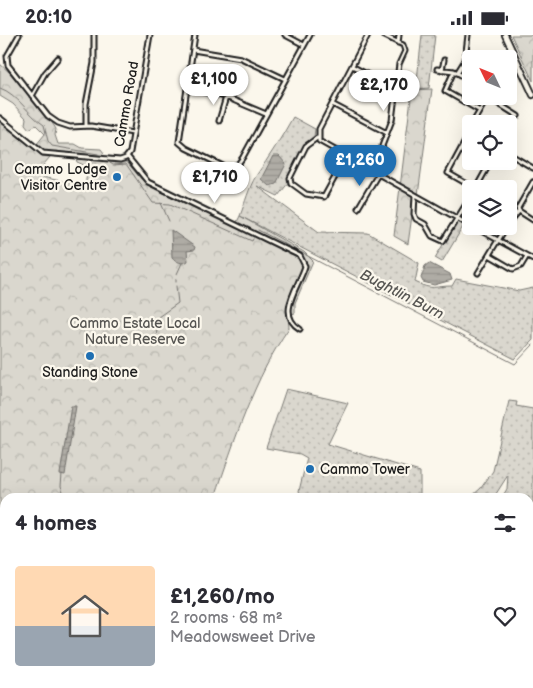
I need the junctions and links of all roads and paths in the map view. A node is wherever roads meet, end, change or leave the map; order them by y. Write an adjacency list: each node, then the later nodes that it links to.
1 (19, 35): 26 (street)
2 (94, 35): 37 (street)
3 (150, 35): 38 (street, Cammo Road)
4 (195, 35): 14 (street)
5 (285, 35): 13 (street)
6 (310, 35): 13 (street)
7 (368, 35): 17 (street)
8 (383, 35): 12 (street)
9 (399, 35): 12 (street)
10 (468, 35): 20 (street)
11 (505, 35): 25 (main road)
12 (398, 43): 24 (street)
13 (304, 45): 22 (street)
14 (193, 50): 22 (street); 23 (street)
15 (58, 58): 26 (street)
16 (444, 60): 19 (street)
17 (352, 66): 24 (street); 28 (street)
18 (437, 69): 19 (street)
19 (442, 70): 20 (street)
20 (456, 72): 21 (street); 31 (street)
21 (462, 76)
22 (285, 79): 32 (street)
23 (187, 88): 27 (street); 32 (street)
24 (396, 90): 39 (street)
25 (533, 95)
26 (32, 96): 37 (street)
27 (226, 97): 32 (street); 36 (street)
28 (332, 104): 39 (street); 40 (street)
29 (483, 105): 31 (street)
30 (500, 105): 34 (street)
31 (480, 111): 33 (street)
32 (266, 114)
33 (478, 115)
34 (518, 116)
35 (0, 118): 42 (street, Cammo Road)
36 (219, 121)
37 (86, 126): 38 (street)
38 (133, 133): 42 (street, Cammo Road)
39 (387, 133): 46 (street)
40 (317, 138): 43 (street); 43 (street)
41 (462, 144): 47 (street)
42 (128, 156): 63 (street)
43 (346, 157): 46 (street)
44 (517, 159): 45 (street)
45 (533, 168)
46 (378, 175): 49 (street); 50 (street)
47 (462, 181)
48 (533, 182): 52 (street)
49 (415, 195): 53 (street); 53 (street)
50 (358, 208)
51 (462, 211): 53 (street)
52 (517, 212): 54 (street)
53 (458, 218): 55 (street)
54 (533, 219)
55 (462, 220)
56 (489, 235): 58 (street)
57 (502, 235): 58 (street)
58 (499, 240): 59 (street); 60 (street)
59 (489, 255): 60 (street); 62 (street)
60 (527, 256): 61 (street)
61 (533, 259)
62 (478, 273)
63 (300, 329)

